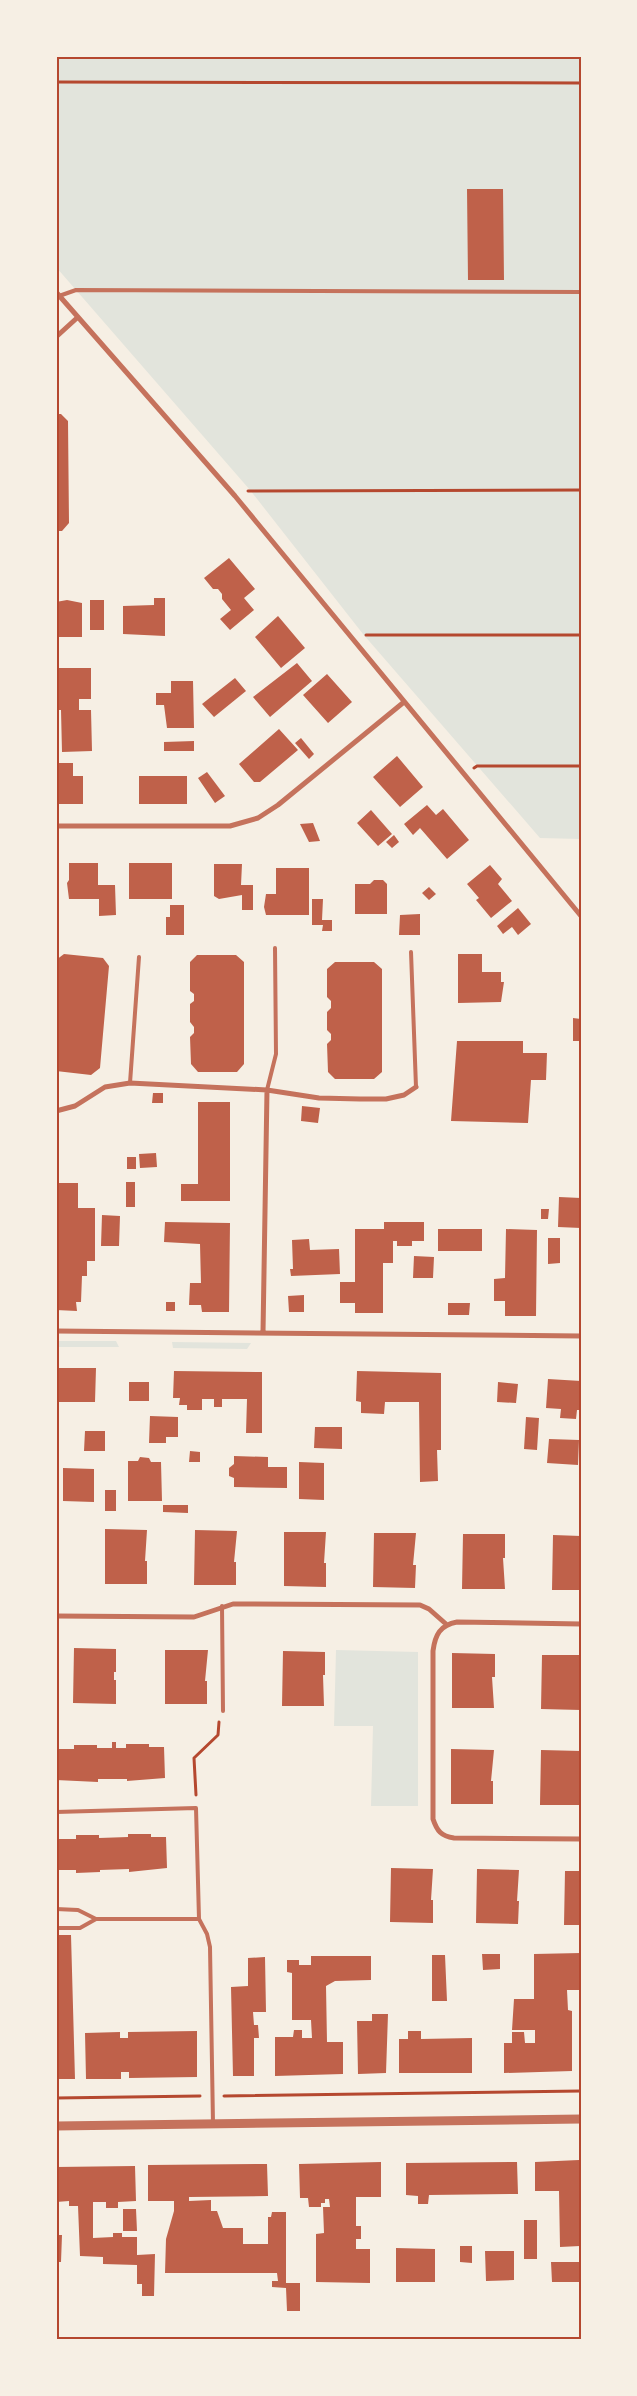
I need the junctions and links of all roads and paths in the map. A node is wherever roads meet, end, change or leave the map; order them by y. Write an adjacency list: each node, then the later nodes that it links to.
1 (56, 82): 2 (path)
2 (581, 83)
3 (581, 292): 4 (lane)
4 (58, 294): 5 (street)
5 (78, 317): 6 (street); 8 (street)
6 (56, 337)
7 (581, 490): 8 (path)
8 (235, 496): 9 (street)
9 (350, 635): 10 (path); 11 (street)
10 (581, 635)
11 (404, 702): 13 (street); 14 (street)
12 (581, 766): 13 (path)
13 (464, 775): 15 (street)
14 (56, 826)
15 (581, 916)
16 (275, 948): 21 (lane)
17 (411, 952): 20 (lane)
18 (139, 957): 19 (lane)
19 (130, 1083): 21 (street); 22 (street)
20 (416, 1087): 21 (street)
21 (267, 1090): 24 (street)
22 (56, 1111)
23 (56, 1331): 24 (street)
24 (263, 1333): 25 (street)
25 (581, 1336)
26 (222, 1606): 27 (street); 28 (street); 30 (lane)
27 (56, 1616)
28 (446, 1624): 29 (street); 33 (street)
29 (581, 1624)
30 (223, 1711): 31 (path)
31 (196, 1808): 32 (lane); 36 (lane)
32 (56, 1812)
33 (581, 1839)
34 (56, 1910): 35 (lane)
35 (96, 1918): 36 (lane); 37 (lane)
36 (199, 1919): 39 (lane)
37 (56, 1928)
38 (581, 2091): 39 (path)
39 (212, 2096): 40 (path); 42 (lane)
40 (56, 2098)
41 (581, 2119): 42 (street)
42 (213, 2123): 43 (street)
43 (56, 2126)

